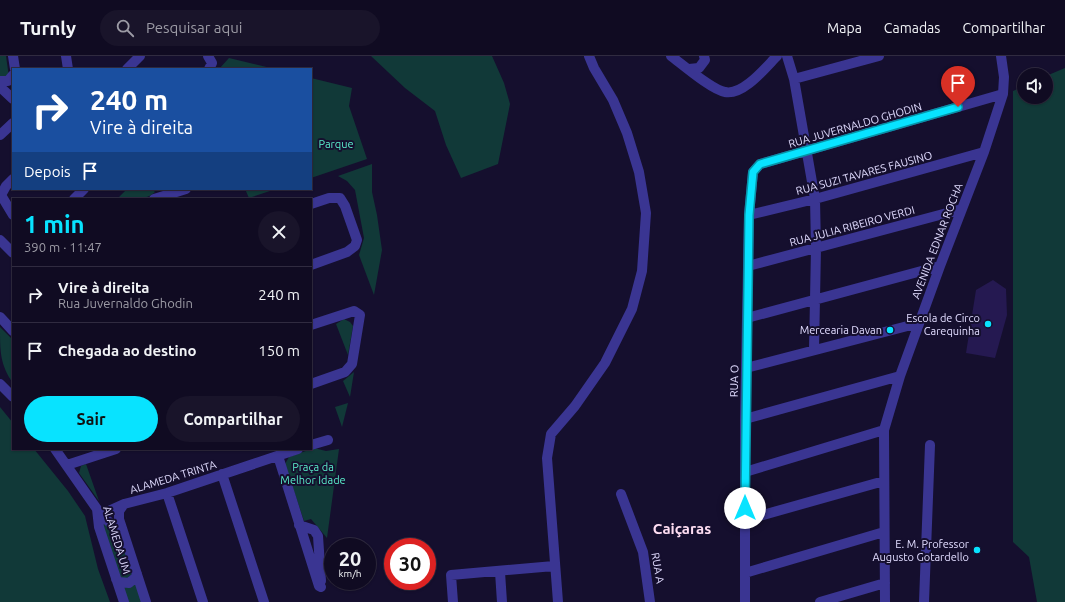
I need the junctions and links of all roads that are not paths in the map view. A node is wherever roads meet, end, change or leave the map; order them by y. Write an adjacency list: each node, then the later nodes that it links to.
1 (12, 56): 12 (street)
2 (66, 56): 13 (street)
3 (140, 56): 14 (street)
4 (208, 56): 15 (street)
5 (589, 56): 78 (street)
6 (671, 56): 16 (street)
7 (704, 56): 16 (street)
8 (777, 56): 16 (street)
9 (787, 56): 18 (street)
10 (1001, 56): 21 (street, AVENIDA EDNAR ROCHA)
11 (875, 57): 18 (street)
12 (14, 68)
13 (68, 68)
14 (128, 68)
15 (210, 68)
16 (689, 69)
17 (12, 76): 19 (street)
18 (794, 79): 25 (street)
19 (0, 81)
20 (0, 86): 22 (street)
21 (1003, 94): 25 (street, RUA JUVERNALDO GHODIN); 26 (street, AVENIDA EDNAR ROCHA)
22 (12, 98)
23 (12, 124): 24 (street)
24 (0, 135)
25 (807, 152): 27 (street, RUA JUVERNALDO GHODIN); 34 (street)
26 (984, 152): 34 (street, RUA SUZI TAVARES FAUSINO); 36 (street, AVENIDA EDNAR ROCHA)
27 (760, 164): 38 (street, RUA O)
28 (9, 182): 37 (street)
29 (83, 190): 32 (street)
30 (166, 190): 33 (street)
31 (183, 190): 33 (street)
32 (75, 198)
33 (156, 198)
34 (815, 199): 38 (street, RUA SUZI TAVARES FAUSINO); 40 (street)
35 (312, 204): 42 (street)
36 (962, 209): 40 (street, RUA JULIA RIBEIRO VERDI); 44 (street, AVENIDA EDNAR ROCHA)
37 (12, 213)
38 (749, 215): 43 (street, RUA O)
39 (0, 240): 41 (street)
40 (816, 248): 43 (street, RUA JULIA RIBEIRO VERDI); 45 (street)
41 (12, 253)
42 (312, 265)
43 (748, 266): 47 (street, RUA O)
44 (940, 266): 45 (street); 48 (street, AVENIDA EDNAR ROCHA)
45 (816, 299): 47 (street); 51 (street)
46 (0, 317): 50 (street)
47 (747, 318): 52 (street, RUA O)
48 (919, 324): 51 (street); 53 (street, AVENIDA EDNAR ROCHA)
49 (312, 325): 55 (street)
50 (12, 330)
51 (814, 350): 52 (street)
52 (746, 368): 57 (street, RUA O)
53 (900, 376): 57 (street); 58 (street, AVENIDA EDNAR ROCHA)
54 (0, 384): 56 (street)
55 (312, 384)
56 (12, 396)
57 (745, 419): 67 (street, RUA O)
58 (884, 430): 67 (street); 69 (street, AVENIDA EDNAR ROCHA)
59 (328, 440): 60 (street)
60 (312, 444)
61 (930, 445): 95 (street)
62 (56, 450): 66 (street, ALAMEDA UM)
63 (113, 450): 66 (street)
64 (295, 450): 65 (street, ALAMEDA TRINTA)
65 (278, 456): 68 (street, ALAMEDA TRINTA); 75 (street)
66 (67, 465): 73 (street, ALAMEDA UM)
67 (745, 472): 74 (street, RUA O)
68 (222, 474): 70 (street, ALAMEDA TRINTA); 87 (street)
69 (884, 481): 74 (street); 76 (street, AVENIDA EDNAR ROCHA)
70 (167, 493): 72 (street, ALAMEDA TRINTA); 86 (street)
71 (621, 494): 91 (street, RUA A)
72 (124, 504): 73 (street, ALAMEDA TRINTA); 77 (street)
73 (100, 512): 77 (street); 82 (street, ALAMEDA UM)
74 (745, 520): 80 (street, RUA O)
75 (300, 525): 75 (street)
76 (884, 532): 80 (street); 83 (street, AVENIDA EDNAR ROCHA)
77 (125, 538): 81 (street)
78 (554, 566): 79 (street); 90 (street)
79 (500, 572): 88 (street); 89 (street)
80 (745, 572): 92 (street, RUA O)
81 (137, 574): 82 (street); 85 (street)
82 (116, 579): 84 (street, ALAMEDA UM)
83 (885, 583): 93 (street); 94 (street, AVENIDA EDNAR ROCHA)
84 (124, 602)
85 (146, 602)
86 (203, 602)
87 (264, 602)
88 (453, 602)
89 (502, 602)
90 (558, 602)
91 (650, 602)
92 (745, 602)
93 (820, 602)
94 (886, 602)
95 (924, 602)

